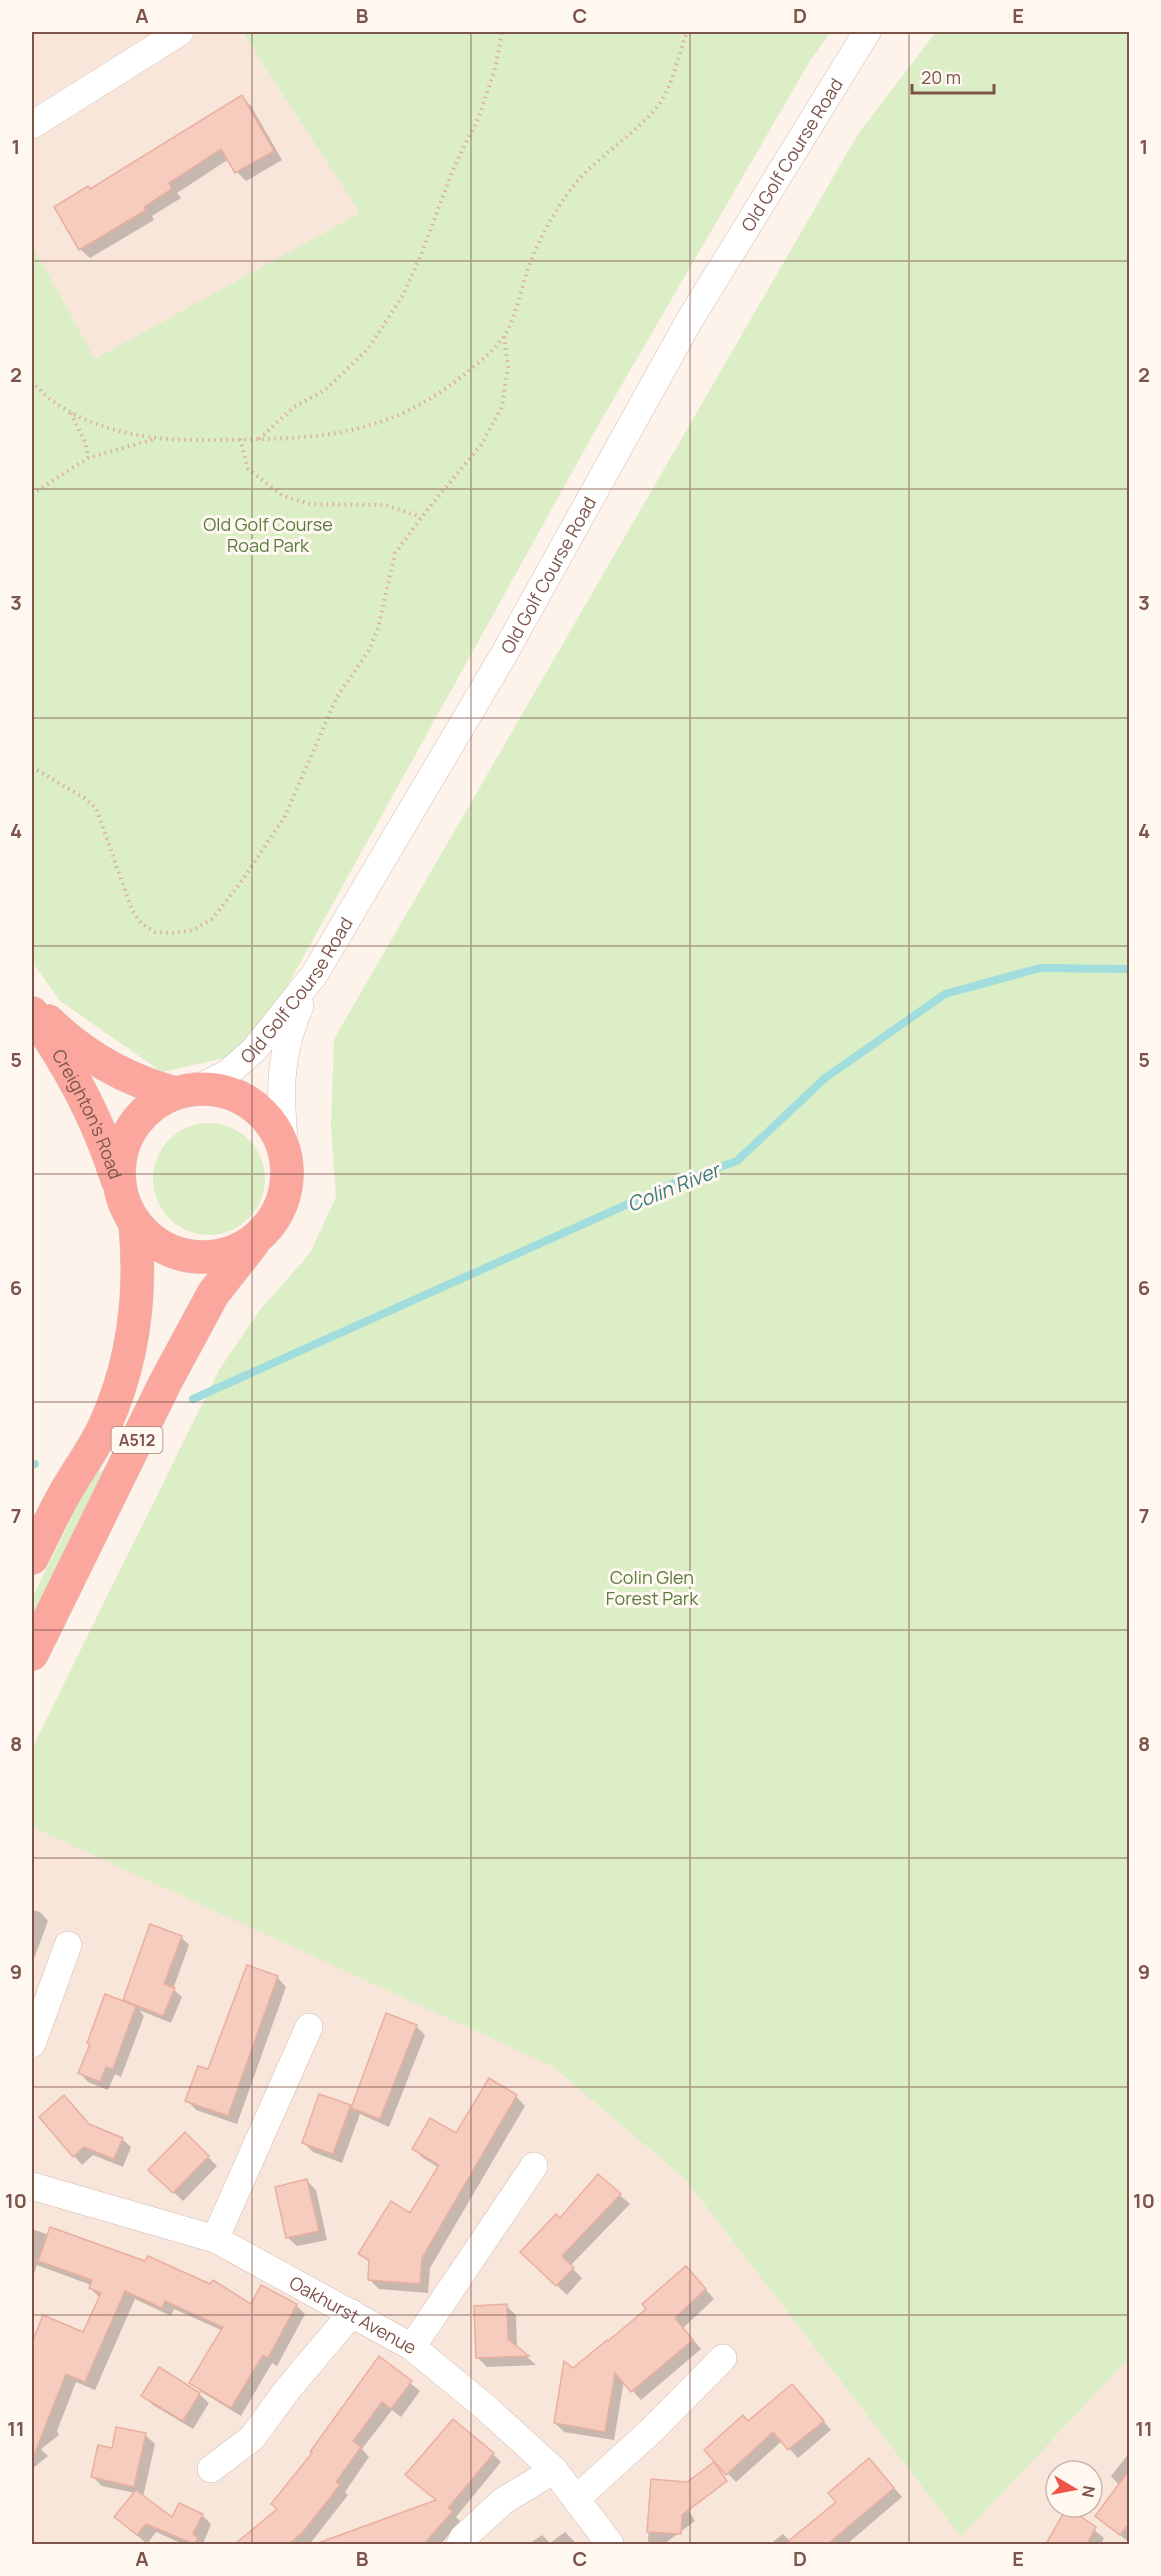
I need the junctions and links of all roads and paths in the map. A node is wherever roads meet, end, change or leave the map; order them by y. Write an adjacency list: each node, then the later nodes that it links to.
1 (180, 32): 5 (street)
2 (502, 32): 10 (path)
3 (687, 32): 6 (path)
4 (867, 32): 16 (street, Old Golf Course Road)
5 (32, 125)
6 (504, 335): 10 (path); 14 (path)
7 (32, 381): 8 (path)
8 (71, 412): 9 (path); 12 (path)
9 (157, 438): 11 (path); 12 (path)
10 (259, 439): 11 (path)
11 (240, 440): 14 (path)
12 (88, 458): 13 (path)
13 (32, 494)
14 (421, 517): 15 (path)
15 (32, 767)
16 (314, 975): 19 (street, Old Golf Course Road); 20 (street)
17 (32, 1005): 19 (highway, Creighton's Road / A512)
18 (32, 1013): 21 (highway, Creighton's Road / A512)
19 (185, 1091): 20 (highway, A512); 21 (highway, A512)
20 (286, 1163): 22 (highway, A512)
21 (126, 1202): 22 (highway, A512); 23 (highway, A512)
22 (260, 1235): 24 (highway, A512)
23 (32, 1558)
24 (32, 1654)
25 (68, 1945): 27 (street)
26 (309, 2027): 30 (street)
27 (32, 2043)
28 (534, 2166): 32 (street)
29 (32, 2186): 30 (street, Oakhurst Avenue)
30 (215, 2239): 31 (street, Oakhurst Avenue)
31 (352, 2313): 32 (street, Oakhurst Avenue); 34 (street)
32 (412, 2346): 35 (street, Oakhurst Avenue)
33 (723, 2358): 36 (street)
34 (211, 2469)
35 (554, 2470): 36 (street, Oakhurst Avenue); 37 (street)
36 (576, 2499): 38 (street, Oakhurst Avenue)
37 (460, 2544)
38 (610, 2544)

